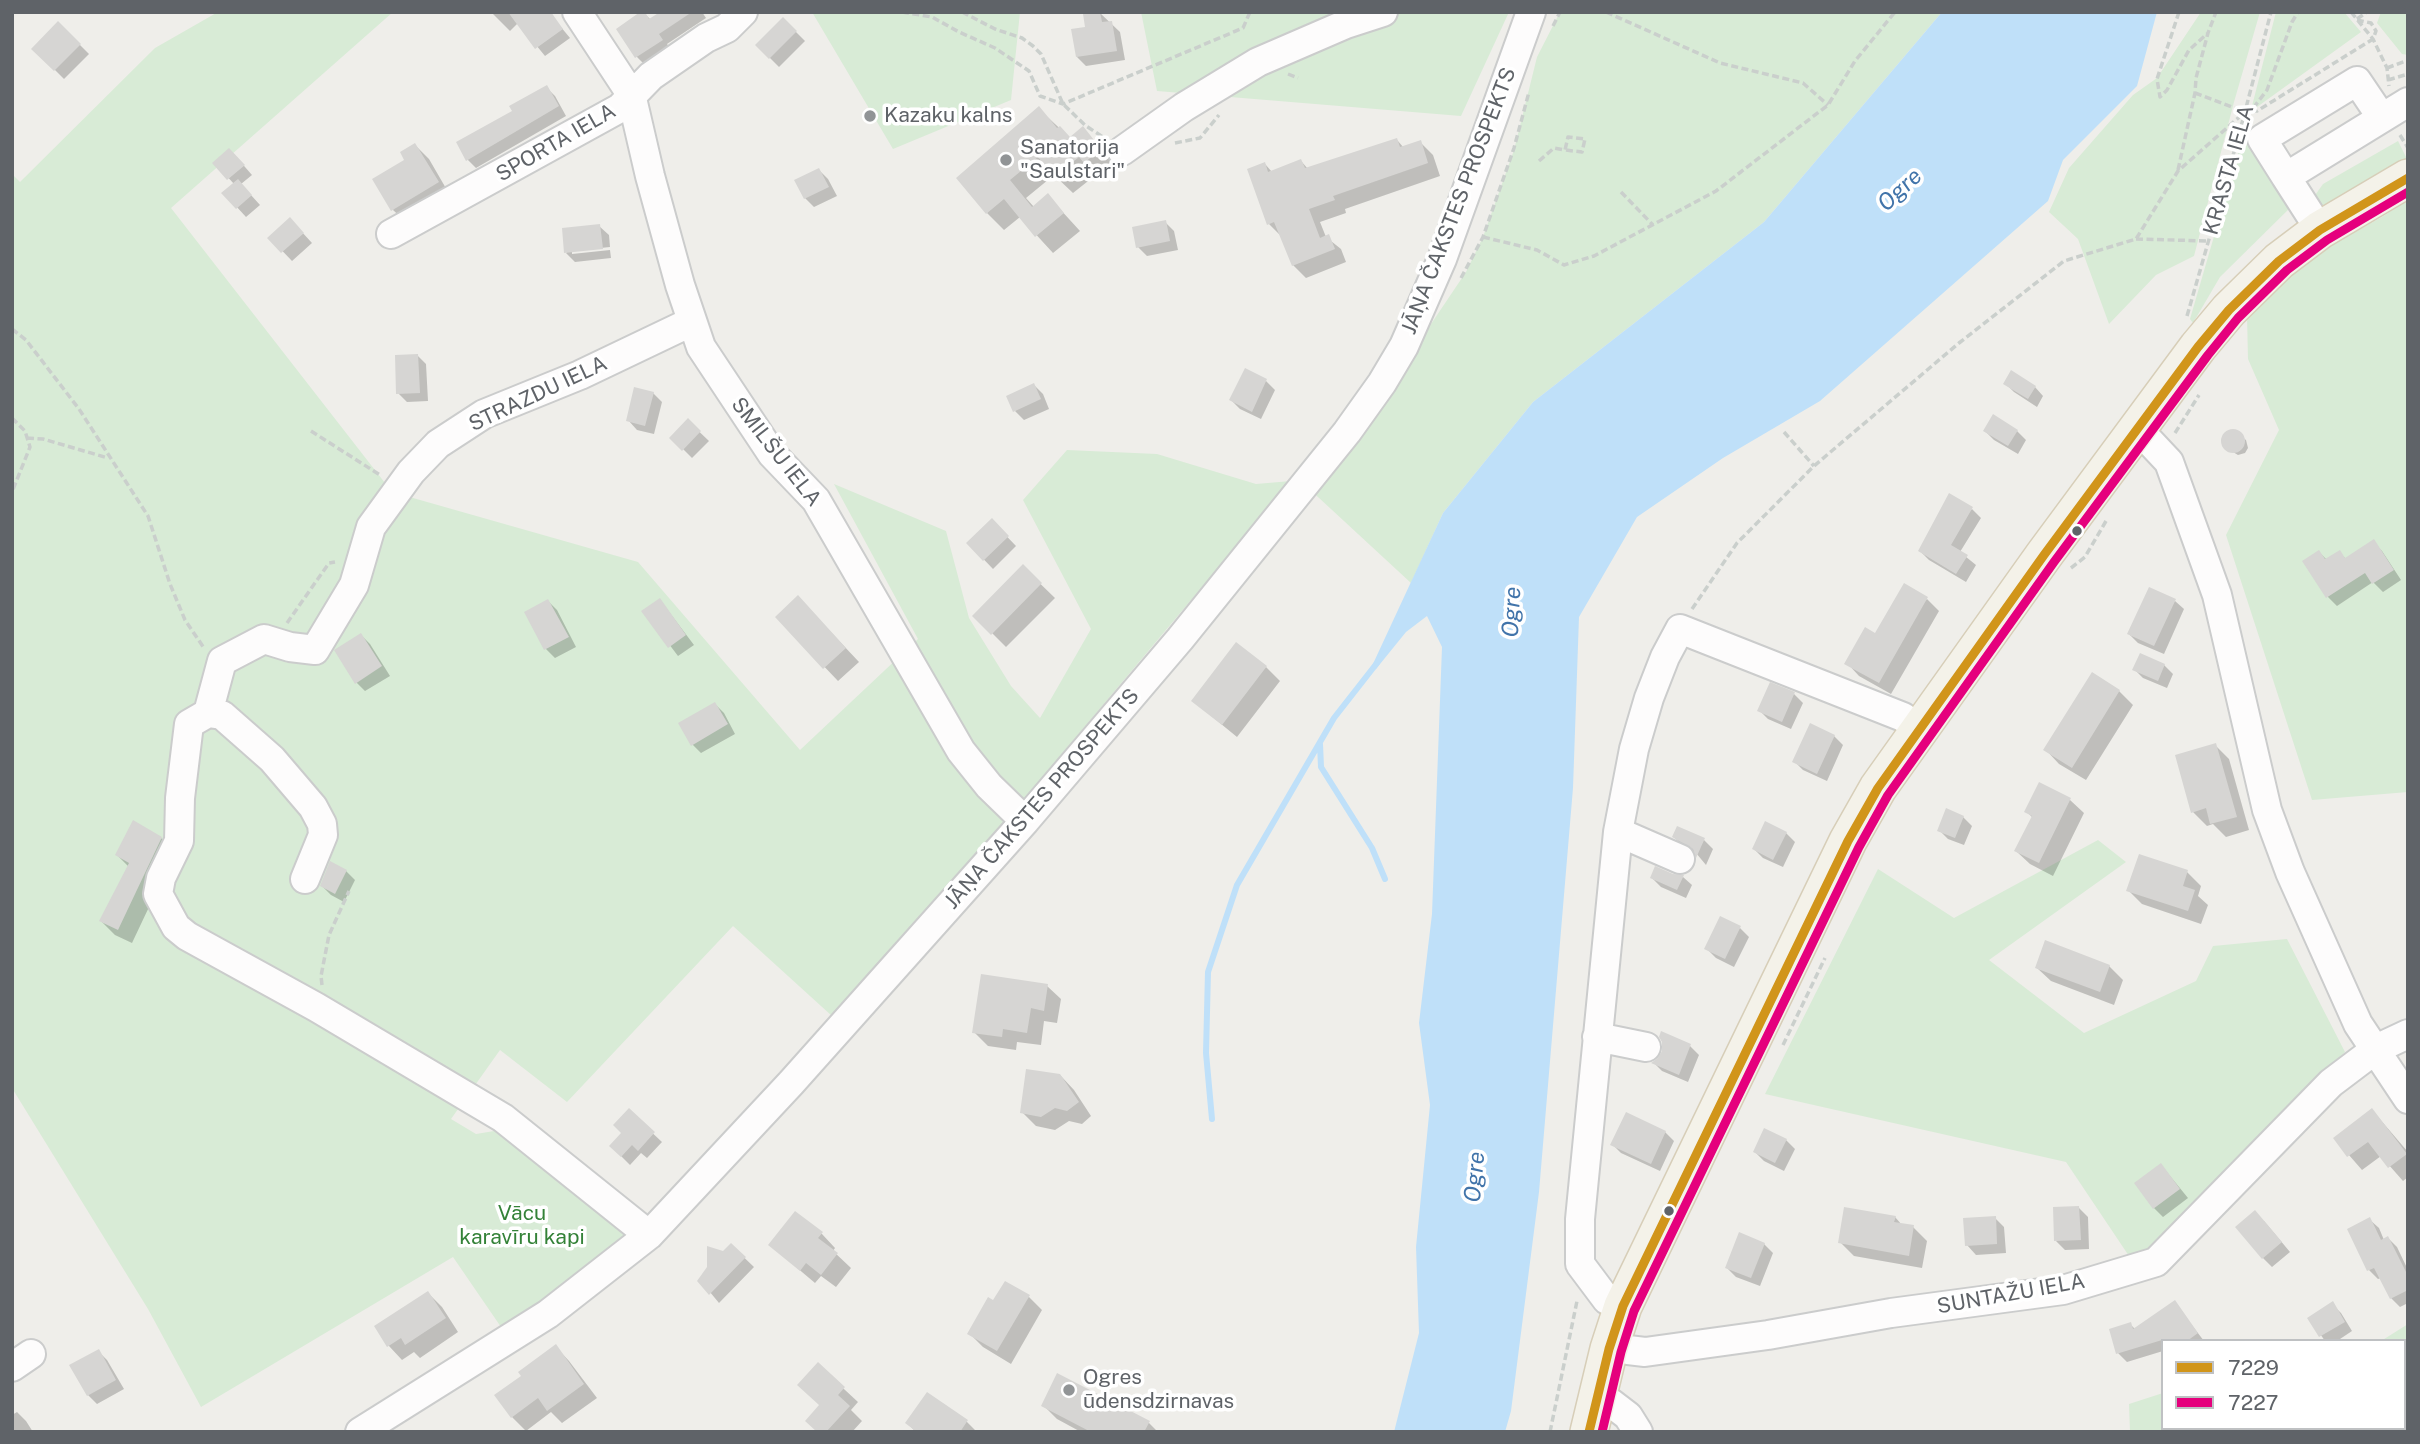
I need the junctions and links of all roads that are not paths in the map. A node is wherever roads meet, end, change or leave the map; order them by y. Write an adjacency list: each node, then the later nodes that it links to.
1 (577, 12): 5 (street, SMILŠU IELA)
2 (743, 12): 5 (street, SPORTA IELA)
3 (1383, 12): 8 (street)
4 (1531, 12): 17 (street, JĀŅA ČAKSTES PROSPEKTS)
5 (631, 94): 12 (street, SPORTA IELA); 13 (street, SMILŠU IELA)
6 (2408, 102): 7 (street)
7 (2382, 118): 9 (street); 9 (street)
8 (1122, 151)
9 (2286, 177): 11 (street)
10 (2408, 178): 11 (main road)
11 (2320, 230): 14 (main road)
12 (391, 234)
13 (691, 322): 15 (street, STRAZDU IELA); 17 (street, SMILŠU IELA)
14 (2138, 429): 16 (main road); 24 (street)
15 (208, 713): 20 (street); 26 (street)
16 (1918, 729): 18 (street); 27 (main road)
17 (1025, 821): 26 (street, JĀŅA ČAKSTES PROSPEKTS)
18 (1618, 832): 19 (street); 22 (street)
19 (1679, 859)
20 (305, 879)
21 (2408, 1034): 24 (street, SUNTAŽU IELA)
22 (1597, 1037): 23 (street); 27 (street)
23 (1646, 1047)
24 (2376, 1049): 25 (street); 28 (street, SUNTAŽU IELA)
25 (2408, 1099)
26 (649, 1235): 30 (street, JĀŅA ČAKSTES PROSPEKTS)
27 (1623, 1306): 28 (main road)
28 (1612, 1341): 29 (main road)
29 (1592, 1415): 31 (street)
30 (360, 1432)
31 (1638, 1432)

